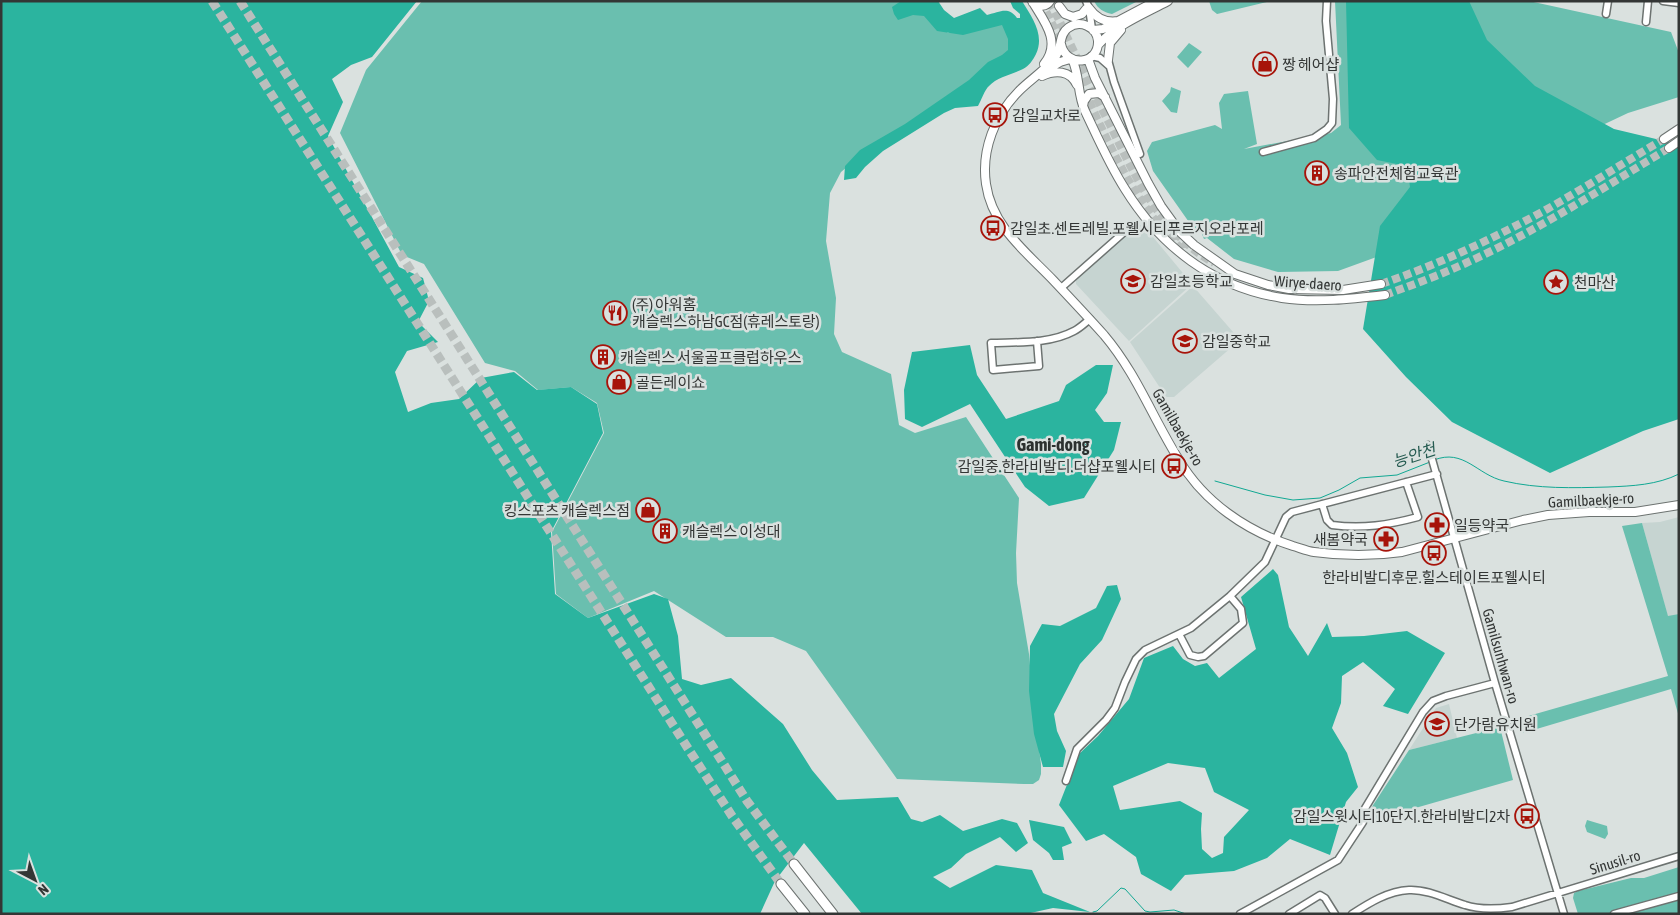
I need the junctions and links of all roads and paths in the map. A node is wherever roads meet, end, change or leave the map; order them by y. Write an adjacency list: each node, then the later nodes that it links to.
1 (1050, 1): 8 (main road)
2 (1156, 1): 14 (main road)
3 (1168, 1): 15 (main road)
4 (1326, 1): 33 (street)
5 (1608, 1): 12 (street)
6 (1648, 1): 16 (street)
7 (1663, 1): 9 (street)
8 (1033, 2): 13 (main road)
9 (1679, 3)
10 (1058, 4): 11 (main road); 17 (main road)
11 (1087, 6): 14 (main road); 17 (main road); 18 (street)
12 (1606, 14)
13 (1043, 19): 19 (main road); 26 (main road)
14 (1120, 20): 18 (main road)
15 (1131, 20): 20 (main road); 23 (main road)
16 (1646, 22)
17 (1076, 24): 18 (main road); 19 (main road)
18 (1093, 30): 20 (main road)
19 (1061, 42): 22 (main road); 24 (main road)
20 (1098, 45): 21 (main road); 23 (main road)
21 (1090, 58): 22 (main road); 23 (street); 27 (main road, Wirye-daero)
22 (1071, 59): 24 (main road); 25 (main road, Wirye-daero)
23 (1109, 63): 34 (street)
24 (1045, 69): 26 (main road, Gamilbaekje-ro)
25 (1079, 89): 26 (main road); 28 (main road, Wirye-daero)
26 (1019, 91): 37 (main road, Gamilbaekje-ro)
27 (1106, 98): 28 (main road); 36 (main road, Wirye-daero)
28 (1083, 108): 38 (main road, Wirye-daero)
29 (1679, 129): 30 (main road)
30 (1664, 139)
31 (1679, 141): 32 (main road)
32 (1669, 148)
33 (1263, 152)
34 (1140, 154)
35 (1130, 227): 37 (street)
36 (1381, 284)
37 (1061, 288): 39 (main road, Gamilbaekje-ro)
38 (1385, 295)
39 (1090, 319): 40 (street); 47 (main road, Gamilbaekje-ro)
40 (1037, 341): 40 (street)
41 (1428, 445): 42 (street, Gamilsunhwan-ro)
42 (1436, 471): 43 (street); 46 (street, Gamilsunhwan-ro)
43 (1406, 482): 44 (street); 44 (street)
44 (1322, 504): 47 (street)
45 (1679, 505): 46 (main road, Gamilbaekje-ro)
46 (1455, 539): 47 (main road, Gamilbaekje-ro); 50 (street, Gamilsunhwan-ro)
47 (1276, 540): 48 (street)
48 (1230, 596): 49 (street); 49 (street)
49 (1179, 634): 51 (street)
50 (1496, 683): 55 (street, Gamilsunhwan-ro); 59 (street)
51 (1066, 781)
52 (1678, 858): 55 (street, Sinusil-ro)
53 (794, 864): 58 (highway)
54 (781, 884): 57 (highway)
55 (1558, 892): 62 (street, Sinusil-ro); 63 (street, Gamilsunhwan-ro)
56 (1679, 896): 64 (street)
57 (805, 914)
58 (833, 914)
59 (1240, 914)
60 (1289, 914): 61 (street)
61 (1335, 914)
62 (1352, 914)
63 (1564, 914)
64 (1614, 914)

